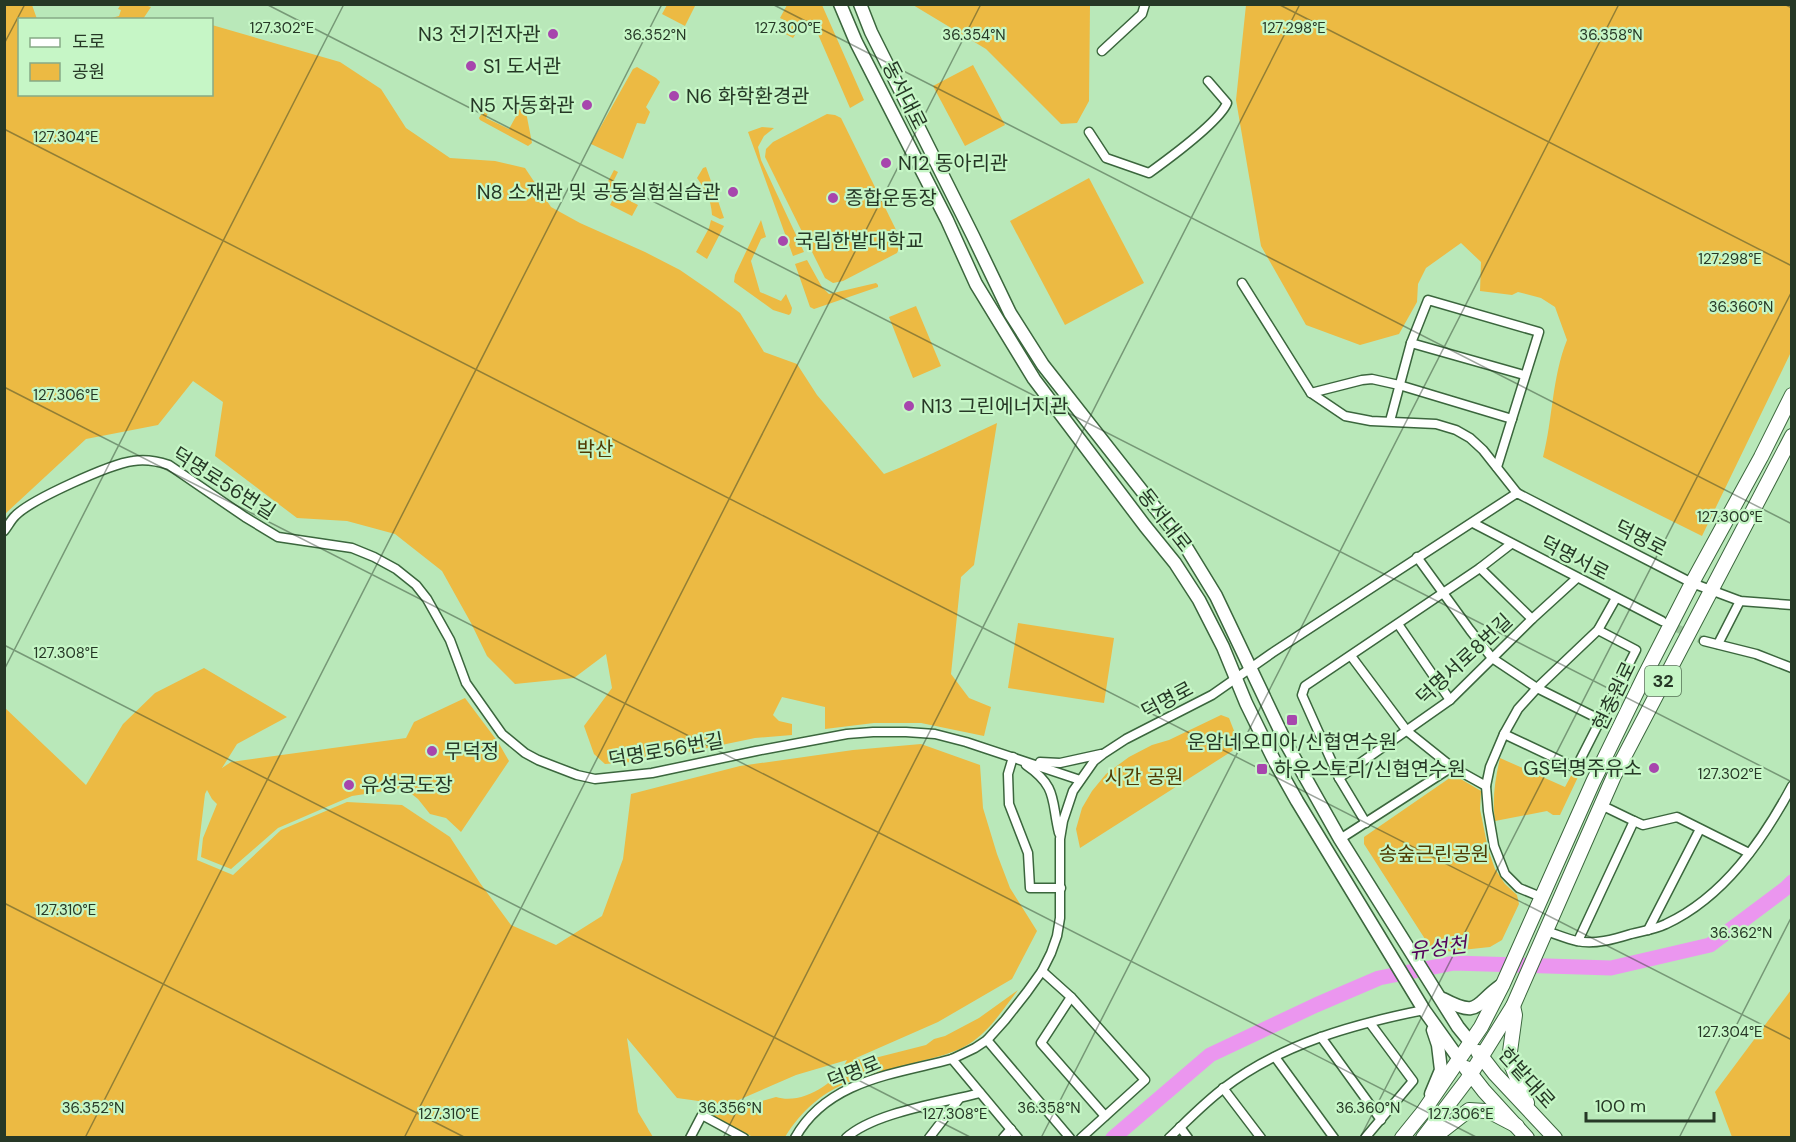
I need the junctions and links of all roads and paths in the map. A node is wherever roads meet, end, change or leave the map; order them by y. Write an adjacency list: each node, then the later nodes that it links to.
1 (840, 4): 40 (street, 동서대로)
2 (860, 4): 38 (street, 동서대로)
3 (1145, 4): 4 (street)
4 (1102, 51)
5 (1208, 81): 6 (street)
6 (1089, 132)
7 (1242, 283): 11 (street)
8 (1411, 343): 9 (street); 9 (street); 10 (street)
9 (1524, 375): 13 (street)
10 (1399, 385): 11 (street); 13 (street); 14 (street)
11 (1311, 393): 14 (street)
12 (1791, 395): 24 (main road, 현충원로 / 32)
13 (1512, 419): 16 (street)
14 (1390, 422): 16 (street)
15 (1791, 436): 25 (main road, 현충원로 / 32)
16 (1497, 467): 17 (street)
17 (1517, 493): 18 (street, 덕명로); 24 (street, 덕명로)
18 (1473, 523): 20 (street, 덕명서로); 21 (street, 덕명로)
19 (4, 531): 47 (street, 덕명로56번길)
20 (1511, 544): 22 (street); 23 (street, 덕명서로)
21 (1417, 557): 26 (street); 38 (street, 덕명로)
22 (1480, 568): 26 (street); 30 (street)
23 (1577, 578): 27 (street, 덕명서로); 30 (street, 덕명서로8번길)
24 (1692, 584): 25 (street, 덕명로); 61 (main road, 현충원로 / 32)
25 (1710, 591): 28 (street, 덕명로); 53 (main road, 현충원로 / 32)
26 (1443, 593): 32 (street); 37 (street)
27 (1616, 598): 31 (street, 덕명서로); 33 (street)
28 (1740, 601): 29 (street, 덕명로); 35 (street)
29 (1791, 605)
30 (1532, 619): 37 (street, 덕명서로8번길)
31 (1662, 621)
32 (1398, 624): 36 (street); 42 (street)
33 (1598, 630): 41 (street); 43 (street)
34 (1704, 641): 35 (street)
35 (1718, 644): 39 (street)
36 (1351, 656): 44 (street); 49 (street)
37 (1492, 658): 41 (street); 42 (street, 덕명서로8번길)
38 (1251, 668): 40 (street, 덕명로); 58 (street, 동서대로)
39 (1791, 668)
40 (1236, 678): 46 (street, 덕명로); 70 (street, 동서대로)
41 (1537, 688): 43 (street); 45 (street)
42 (1450, 700): 44 (street, 덕명서로8번길)
43 (1601, 720): 45 (street)
44 (1407, 731): 48 (street); 49 (street, 덕명서로8번길)
45 (1504, 734): 51 (street)
46 (1103, 754): 47 (street); 50 (street, 덕명로)
47 (1016, 758): 50 (street, 덕명로56번길); 57 (street); 60 (street)
48 (1452, 767): 51 (street); 55 (street)
49 (1339, 778): 55 (street)
50 (1080, 780): 57 (street, 덕명로)
51 (1486, 786): 61 (street)
52 (1791, 786): 59 (street)
53 (1601, 805): 54 (street); 63 (main road, 현충원로 / 32)
54 (1634, 821): 56 (street); 64 (street)
55 (1366, 823): 58 (street)
56 (1700, 829): 59 (street); 62 (street)
57 (1060, 839): 60 (street, 덕명로)
58 (1341, 839): 68 (street, 동서대로)
59 (1749, 853): 62 (street)
60 (1061, 888): 65 (street, 덕명로)
61 (1541, 897): 66 (main road, 현충원로 / 32)
62 (1648, 930): 64 (street)
63 (1546, 931): 64 (street); 69 (main road, 현충원로 / 32)
64 (1578, 941)
65 (1042, 971): 67 (street); 73 (street, 덕명로)
66 (1503, 984): 68 (street); 74 (main road, 현충원로 / 32)
67 (1071, 997): 85 (street); 85 (street)
68 (1442, 998): 74 (street, 동서대로)
69 (1513, 1006): 76 (main road, 현충원로 / 32); 83 (main road)
70 (1422, 1007): 71 (street); 78 (street, 동서대로); 84 (street)
71 (1370, 1023): 72 (street); 86 (street)
72 (1321, 1037): 75 (street); 86 (street)
73 (987, 1040): 77 (street, 덕명로); 97 (street)
74 (1471, 1043): 76 (main road, 한밭대로); 78 (main road, 현충원로 / 32)
75 (1275, 1057): 80 (street); 102 (street)
76 (1482, 1057): 79 (main road, 현충원로 / 32); 83 (main road, 한밭대로)
77 (952, 1059): 81 (street); 92 (street, 덕명로)
78 (1459, 1059): 79 (main road, 한밭대로); 84 (main road, 현충원로 / 32)
79 (1471, 1074): 87 (main road, 한밭대로); 105 (main road, 현충원로)
80 (1223, 1088): 88 (street); 101 (street)
81 (980, 1093): 82 (street); 89 (street)
82 (960, 1098): 93 (street); 94 (street)
83 (1527, 1108): 107 (main road, 한밭대로)
84 (1423, 1112): 104 (main road, 현충원로 / 32)
85 (1105, 1116): 98 (street)
86 (1381, 1120): 103 (street)
87 (1517, 1126): 105 (main road); 106 (main road, 한밭대로)
88 (1180, 1127): 99 (street); 100 (street)
89 (1011, 1129): 95 (street); 96 (street)
90 (690, 1137): 91 (street)
91 (744, 1137)
92 (795, 1137)
93 (846, 1137)
94 (929, 1137)
95 (1003, 1137)
96 (1018, 1137)
97 (1070, 1137)
98 (1081, 1137)
99 (1169, 1137)
100 (1188, 1137)
101 (1261, 1137)
102 (1334, 1137)
103 (1365, 1137)
104 (1402, 1137)
105 (1424, 1137)
106 (1527, 1137)
107 (1555, 1137)

